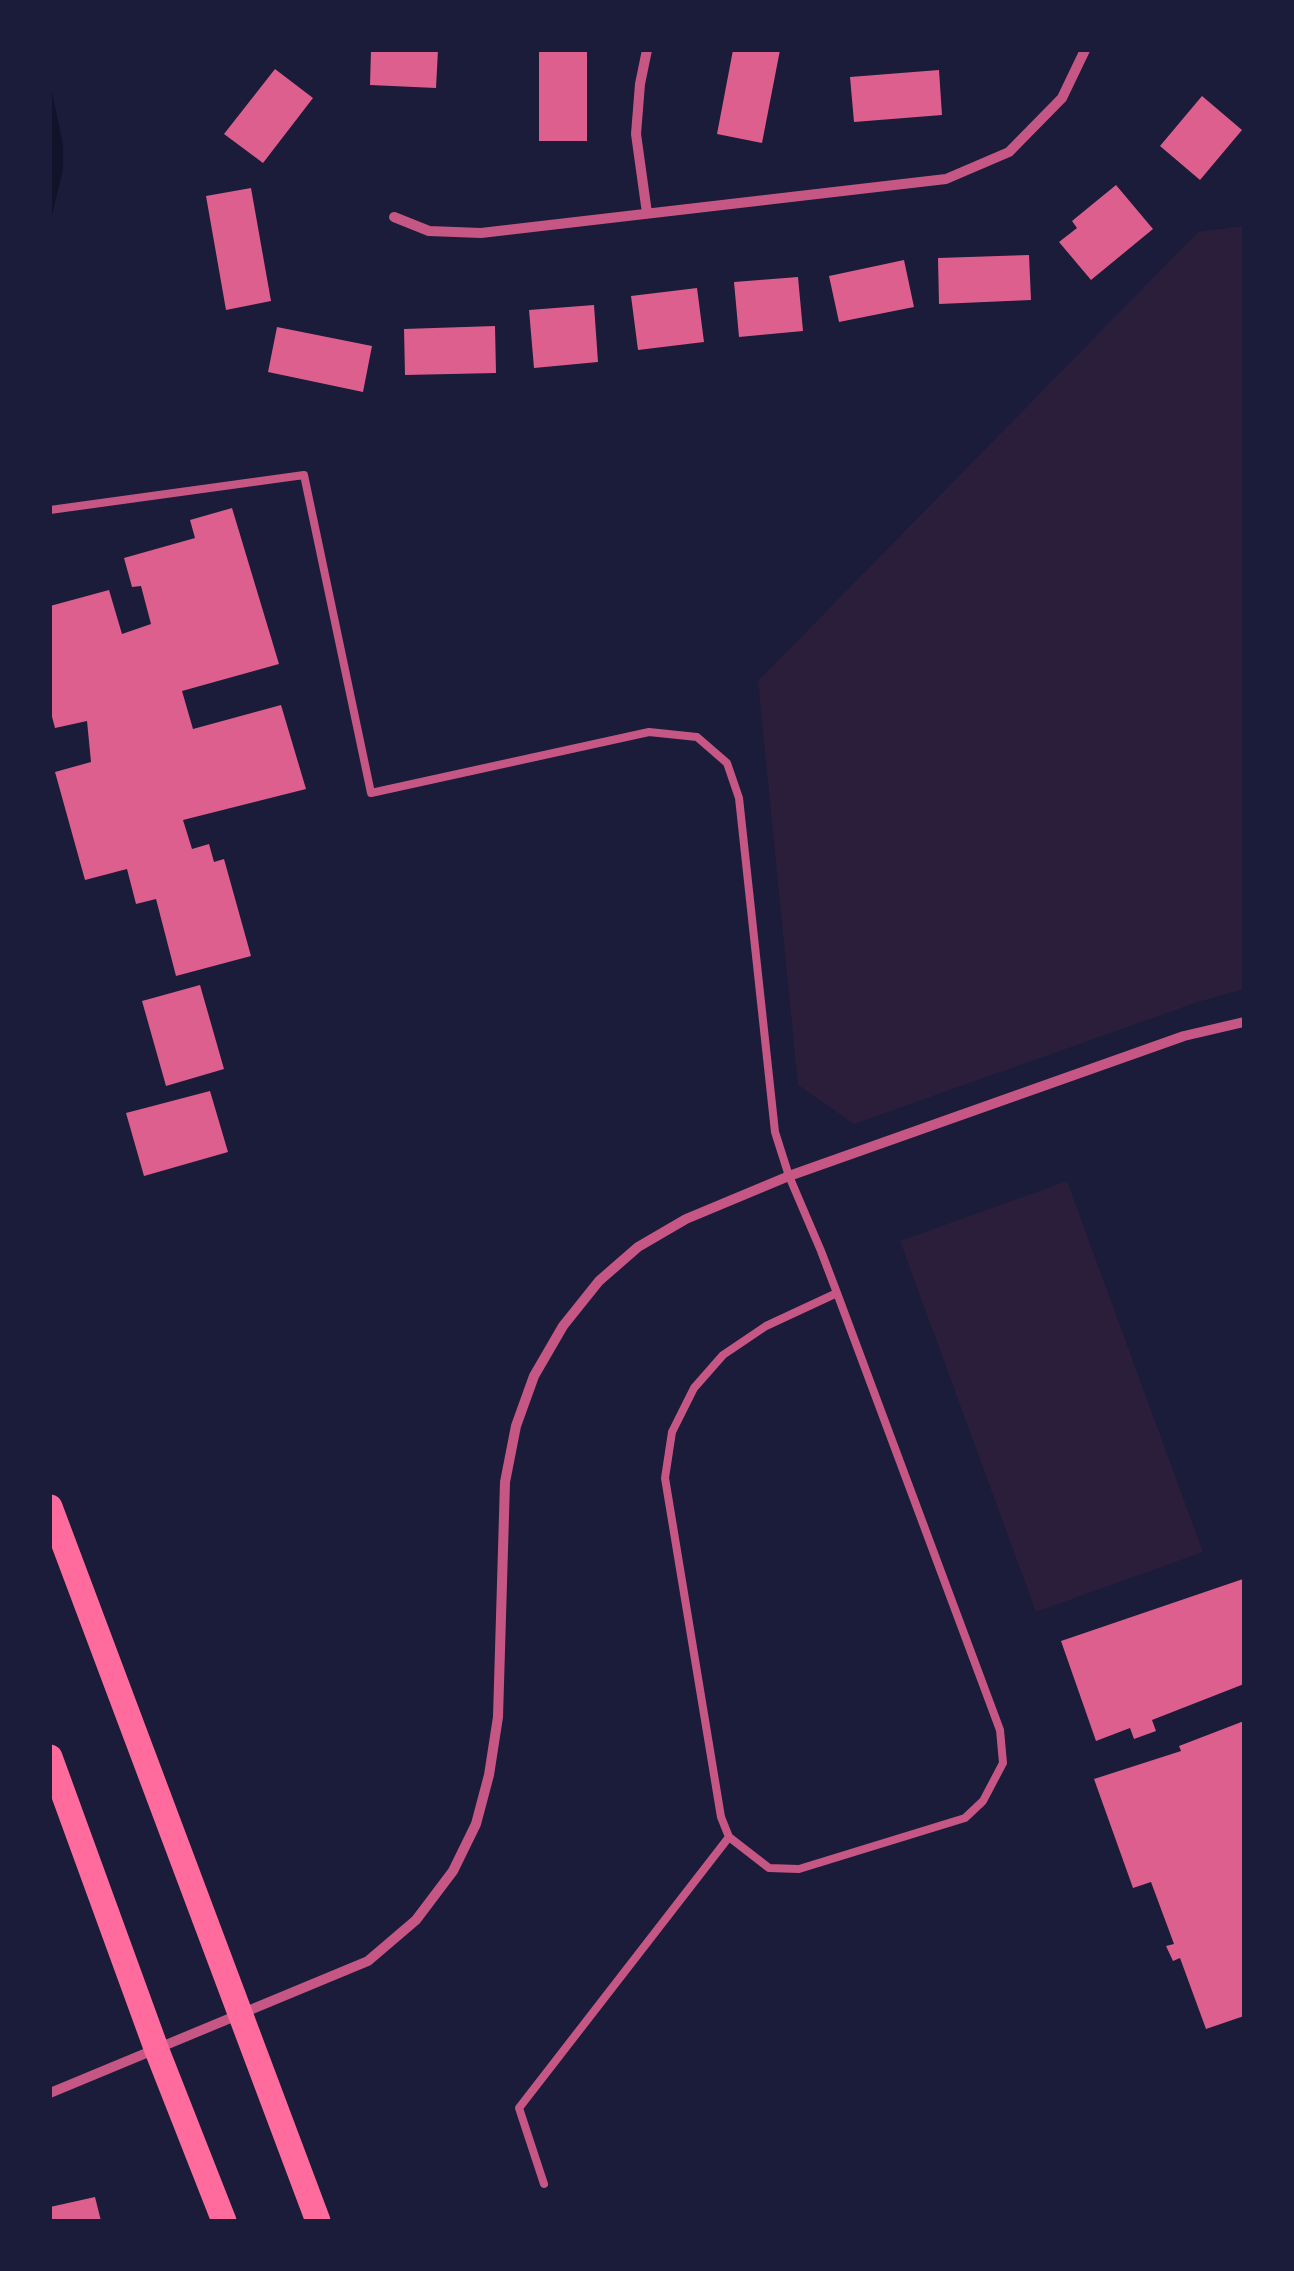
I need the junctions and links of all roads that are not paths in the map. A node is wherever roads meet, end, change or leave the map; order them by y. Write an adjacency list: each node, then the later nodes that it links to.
1 (648, 50): 3 (street)
2 (1085, 50): 3 (street)
3 (647, 213): 4 (street)
4 (394, 217)
5 (50, 510): 7 (lane)
6 (1244, 1022): 7 (street)
7 (789, 1176): 8 (lane); 12 (street)
8 (837, 1293): 11 (lane); 11 (lane)
9 (50, 1507): 12 (main road)
10 (50, 1757): 13 (main road)
11 (729, 1837): 15 (lane)
12 (240, 2016): 13 (street); 17 (main road)
13 (156, 2048): 14 (street); 16 (main road)
14 (50, 2093)
15 (544, 2184)
16 (224, 2221)
17 (318, 2221)

